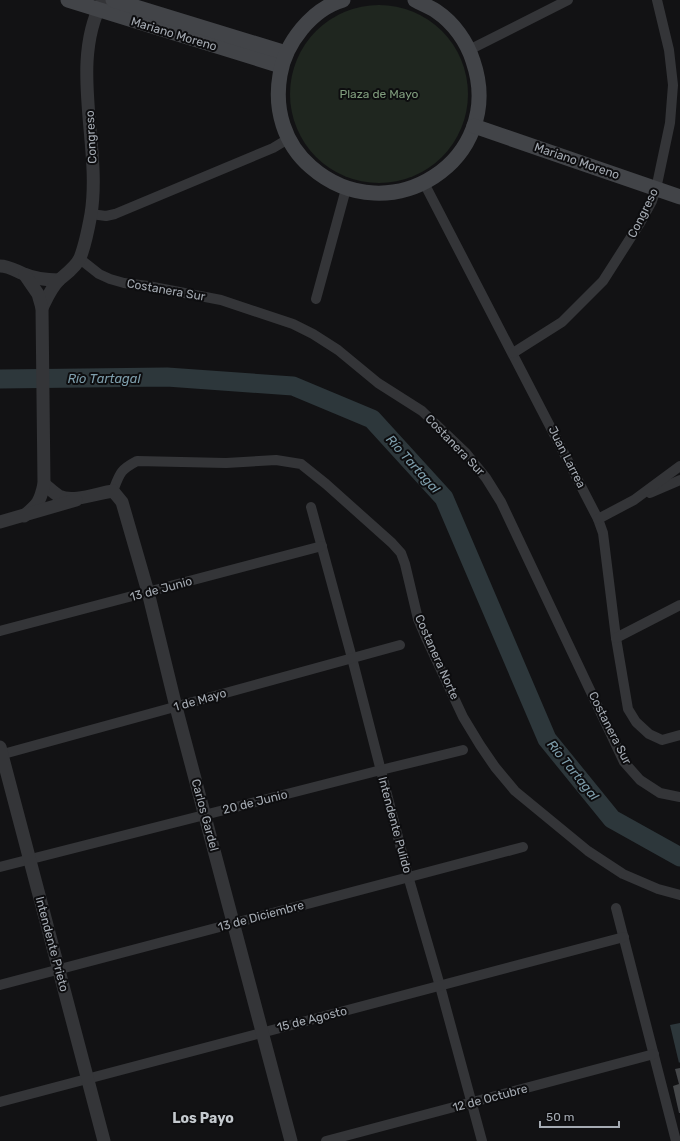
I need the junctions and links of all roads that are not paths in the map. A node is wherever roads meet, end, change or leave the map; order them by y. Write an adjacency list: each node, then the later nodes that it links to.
1 (68, 0): 7 (main road, Mariano Moreno)
2 (114, 0): 9 (main road, Mariano Moreno)
3 (415, 0): 8 (main road)
4 (568, 0): 8 (street)
5 (657, 0): 14 (street, Congreso)
6 (334, 2): 9 (main road)
7 (100, 5): 9 (main road, Mariano Moreno); 16 (street, Congreso)
8 (469, 50): 10 (main road)
9 (284, 60): 11 (main road)
10 (474, 126): 12 (main road); 14 (main road, Mariano Moreno)
11 (288, 139): 13 (main road); 16 (street)
12 (424, 183): 13 (main road); 23 (street, Juan Larrea)
13 (346, 189): 21 (street)
14 (656, 189): 15 (main road, Mariano Moreno); 23 (street, Congreso)
15 (680, 197)
16 (91, 214): 17 (street, Congreso)
17 (80, 259): 20 (street, Congreso); 46 (street, Costanera Sur)
18 (0, 266): 19 (street)
19 (25, 275): 20 (street); 22 (street)
20 (59, 280): 22 (street, Congreso)
21 (316, 299)
22 (42, 308): 26 (street)
23 (513, 353): 32 (street, Juan Larrea)
24 (680, 466): 29 (street)
25 (680, 480): 29 (street)
26 (44, 484): 28 (street); 31 (street)
27 (113, 491): 28 (street); 35 (street, Carlos Gardel); 52 (street, Costanera Norte)
28 (79, 499): 31 (street)
29 (634, 500): 32 (street)
30 (311, 507): 34 (street, Intendente Pulido)
31 (24, 516): 33 (street)
32 (598, 519): 38 (street, Juan Larrea)
33 (0, 522)
34 (322, 546): 35 (street, 13 de Junio); 40 (street, Intendente Pulido)
35 (148, 592): 37 (street, 13 de Junio); 41 (street, Carlos Gardel)
36 (680, 605): 38 (street)
37 (0, 631)
38 (616, 638): 42 (street, Juan Larrea)
39 (400, 645): 40 (street, 1 de Mayo)
40 (352, 658): 41 (street, 1 de Mayo); 45 (street, Intendente Pulido)
41 (176, 707): 44 (street, 1 de Mayo); 47 (street, Carlos Gardel)
42 (680, 735)
43 (463, 750): 45 (street, 20 de Junio)
44 (1, 752): 49 (street, Intendente Prieto)
45 (381, 770): 47 (street, 20 de Junio); 51 (street, Intendente Pulido)
46 (680, 797)
47 (205, 815): 49 (street, 20 de Junio); 54 (street, Carlos Gardel)
48 (523, 847): 51 (street, 13 de Diciembre)
49 (30, 859): 50 (street, 20 de Junio); 56 (street, Intendente Prieto)
50 (0, 867)
51 (408, 876): 54 (street, 13 de Diciembre); 58 (street, Intendente Pulido)
52 (680, 895)
53 (616, 908): 55 (street)
54 (234, 923): 56 (street, 13 de Diciembre); 59 (street, Carlos Gardel)
55 (624, 937): 58 (street, 15 de Agosto); 60 (street)
56 (59, 969): 57 (street, 13 de Diciembre); 61 (street, Intendente Prieto)
57 (0, 985)
58 (440, 986): 59 (street, 15 de Agosto); 63 (street, Intendente Pulido)
59 (262, 1032): 61 (street, 15 de Agosto); 65 (street, Carlos Gardel)
60 (654, 1054): 63 (street, 12 de Octubre); 68 (street)
61 (87, 1079): 62 (street, 15 de Agosto); 64 (street, Intendente Prieto)
62 (0, 1102)
63 (471, 1103): 66 (street, 12 de Octubre); 67 (street, Intendente Pulido)
64 (104, 1141)
65 (291, 1141)
66 (326, 1141)
67 (482, 1141)
68 (676, 1141)

